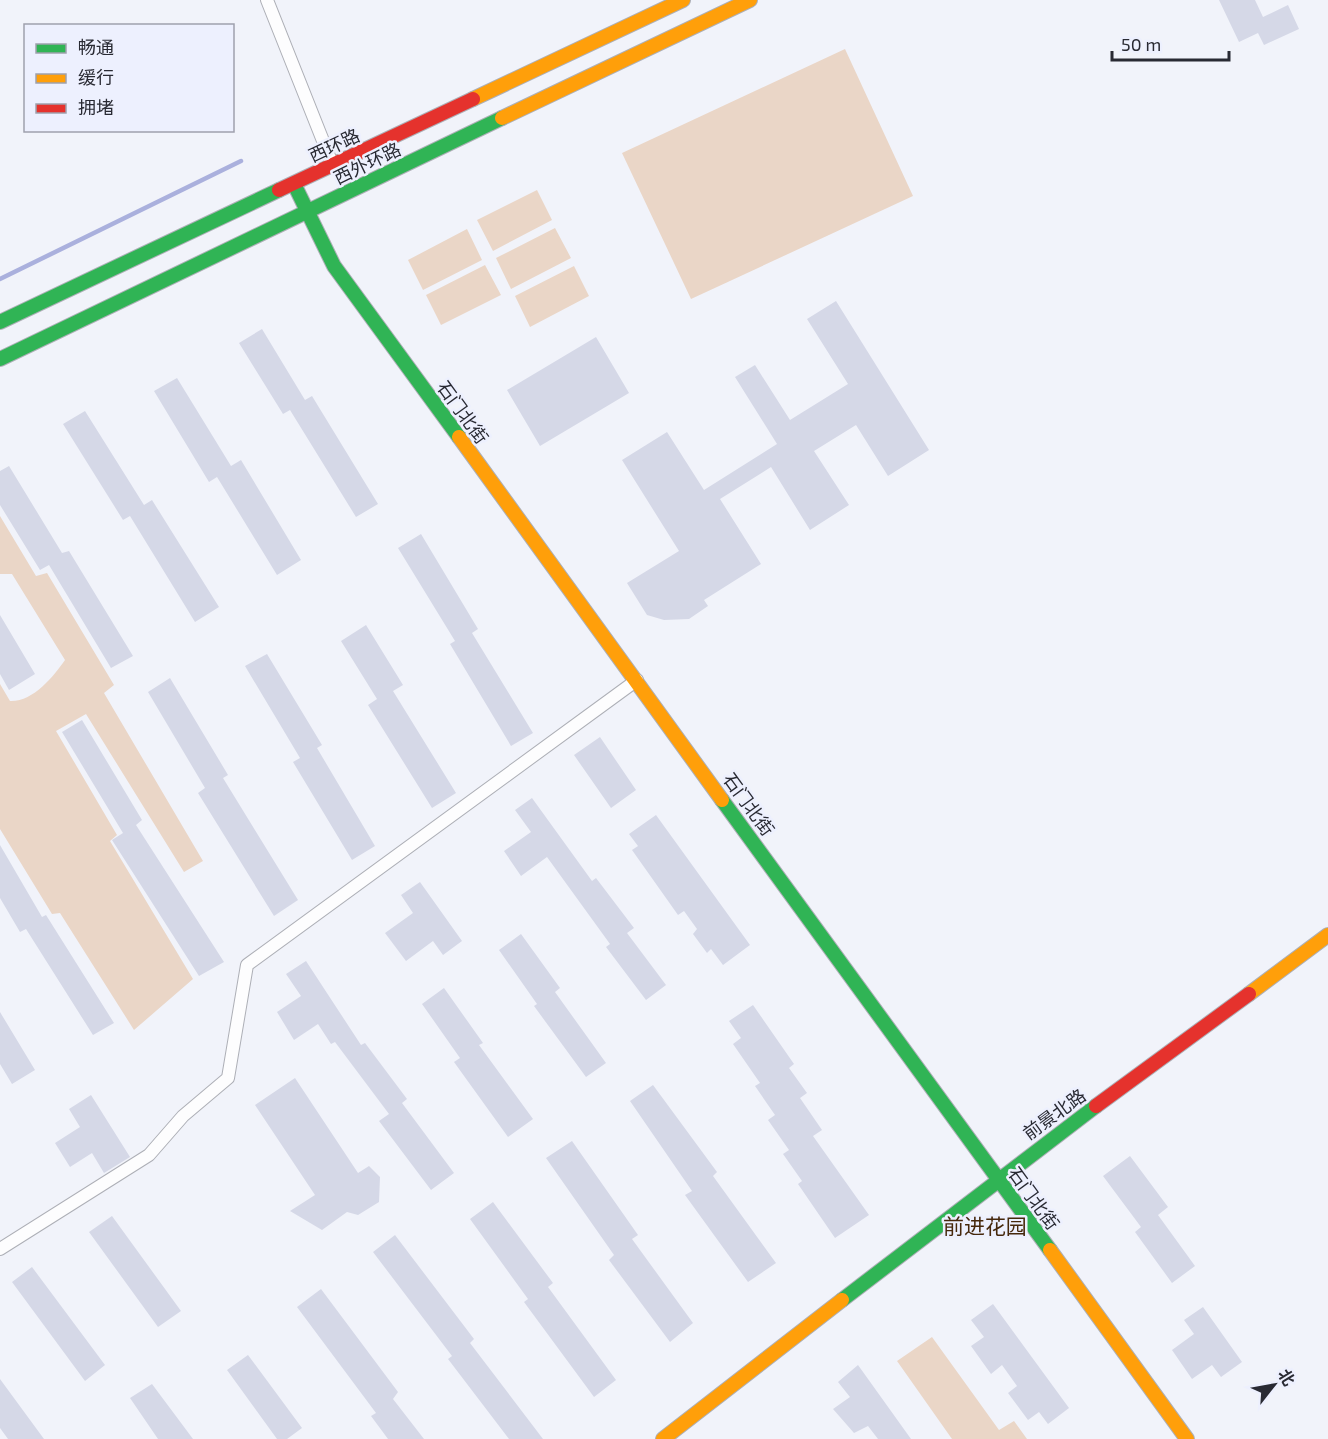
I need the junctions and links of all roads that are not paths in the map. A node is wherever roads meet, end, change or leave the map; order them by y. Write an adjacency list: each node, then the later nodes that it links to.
1 (267, 0): 4 (street)
2 (683, 0): 4 (street, 西环路)
3 (750, 0): 6 (street, 西外环路)
4 (333, 166): 5 (street, 西环路)
5 (294, 184): 6 (street, 石门北街); 7 (street, 西环路)
6 (307, 213): 8 (street, 西外环路); 9 (street, 石门北街)
7 (0, 322)
8 (0, 359)
9 (637, 680): 11 (street, 石门北街); 12 (street)
10 (1328, 934): 11 (street, 前景北路)
11 (997, 1179): 13 (street, 前景北路); 14 (street, 石门北街)
12 (0, 1249)
13 (663, 1439)
14 (1187, 1439)

